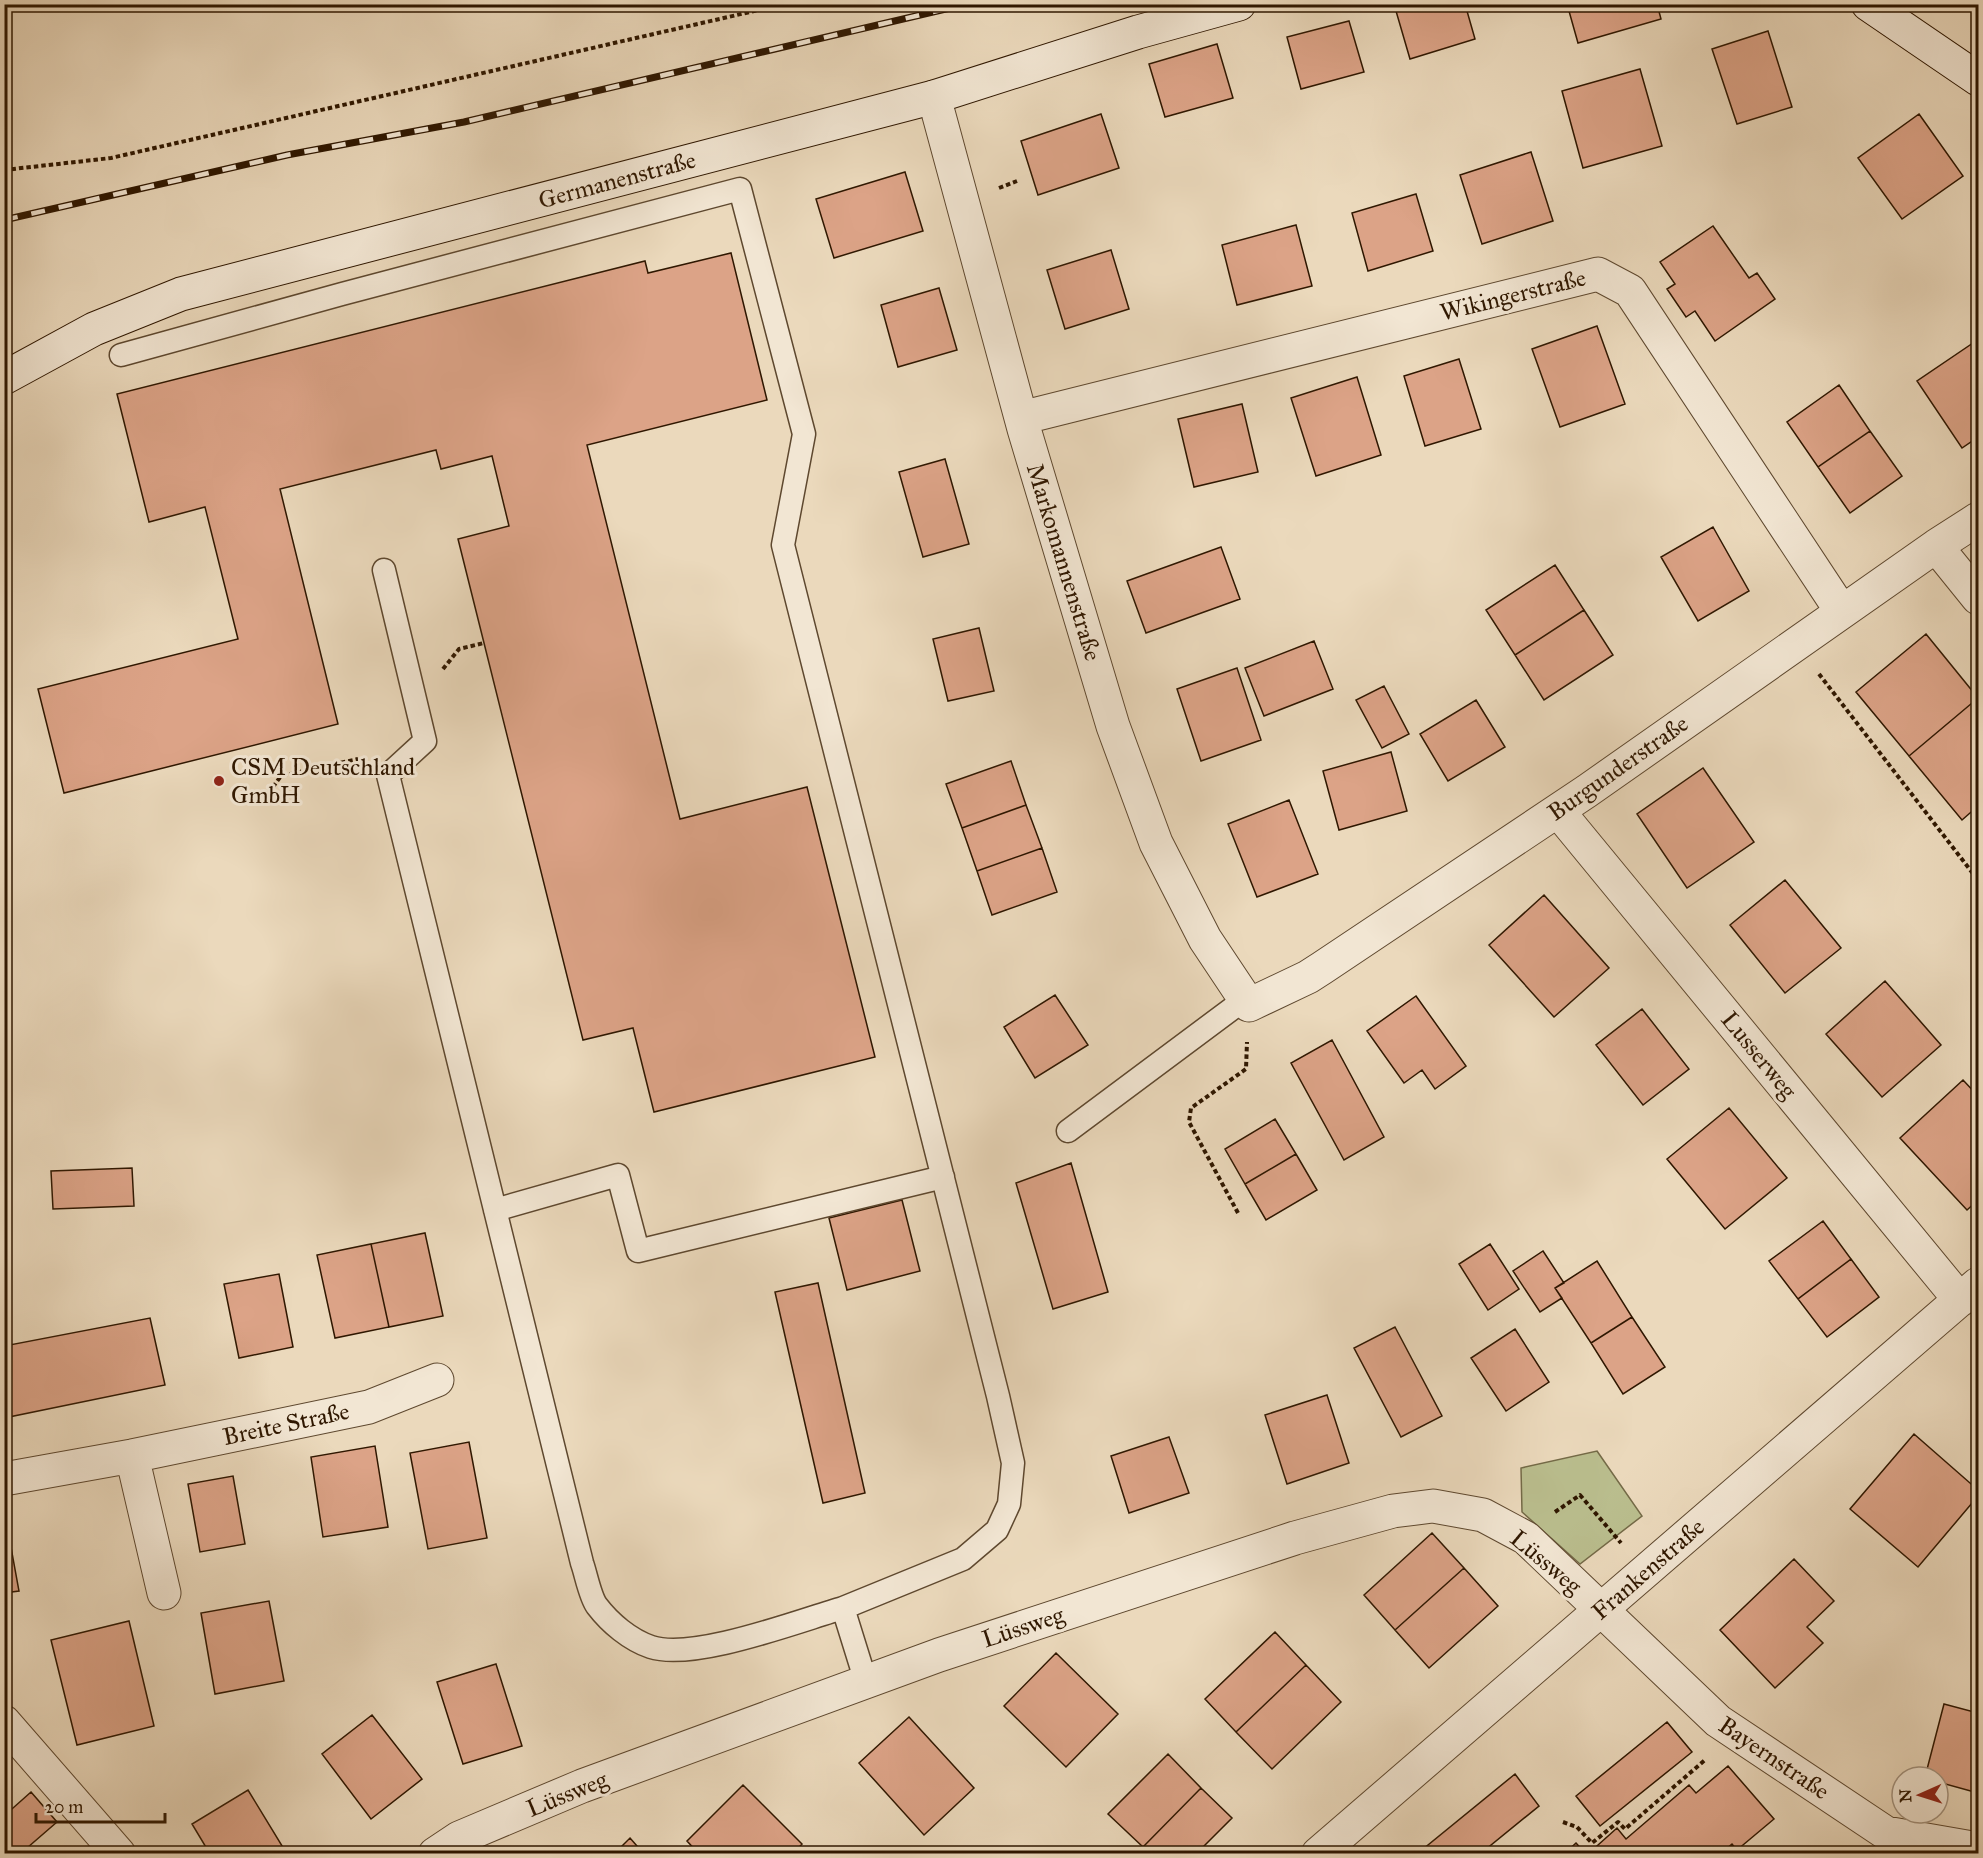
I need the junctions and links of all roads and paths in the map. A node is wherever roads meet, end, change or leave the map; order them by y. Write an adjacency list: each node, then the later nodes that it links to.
1 (785, 4): 6 (path)
2 (1239, 4): 5 (street, Germanenstraße)
3 (1868, 4): 4 (street)
4 (1978, 79)
5 (934, 97): 8 (street, Germanenstraße); 9 (street, Markomannenstraße)
6 (4, 170)
7 (121, 355): 24 (lane)
8 (4, 378)
9 (1021, 418): 14 (street, Wikingerstraße); 22 (street, Markomannenstraße)
10 (1978, 519): 11 (street, Burgunderstraße)
11 (1936, 546): 13 (street); 14 (street, Burgunderstraße)
12 (384, 570): 17 (lane)
13 (1978, 598)
14 (1842, 612): 16 (street, Burgunderstraße)
15 (484, 643): 17 (path)
16 (1795, 644): 20 (street, Burgunderstraße); 21 (path)
17 (416, 703): 25 (lane)
18 (365, 752): 19 (path)
19 (264, 799)
20 (1558, 811): 22 (street, Burgunderstraße); 27 (street, Lusserweg)
21 (1978, 880)
22 (1247, 1002): 23 (lane); 26 (path)
23 (1068, 1131)
24 (943, 1177): 25 (lane); 34 (lane)
25 (495, 1210): 34 (lane)
26 (1238, 1213)
27 (1969, 1292): 32 (street, Frankenstraße)
28 (437, 1380): 29 (street, Breite Straße)
29 (132, 1456): 30 (street, Breite Straße); 33 (street)
30 (4, 1479)
31 (1526, 1538): 32 (path); 35 (street, Lüssweg); 36 (street, Lüssweg)
32 (1645, 1571): 35 (street, Frankenstraße)
33 (164, 1593)
34 (843, 1608): 36 (lane)
35 (1601, 1610): 38 (street, Bayernstraße); 44 (street, Frankenstraße)
36 (866, 1682): 43 (street, Lüssweg)
37 (4, 1722): 42 (street)
38 (1737, 1733): 39 (path); 40 (street, Bayernstraße)
39 (1563, 1822)
40 (1882, 1843): 41 (street, Bayernstraße)
41 (1978, 1849)
42 (119, 1854)
43 (435, 1854)
44 (1318, 1854)

